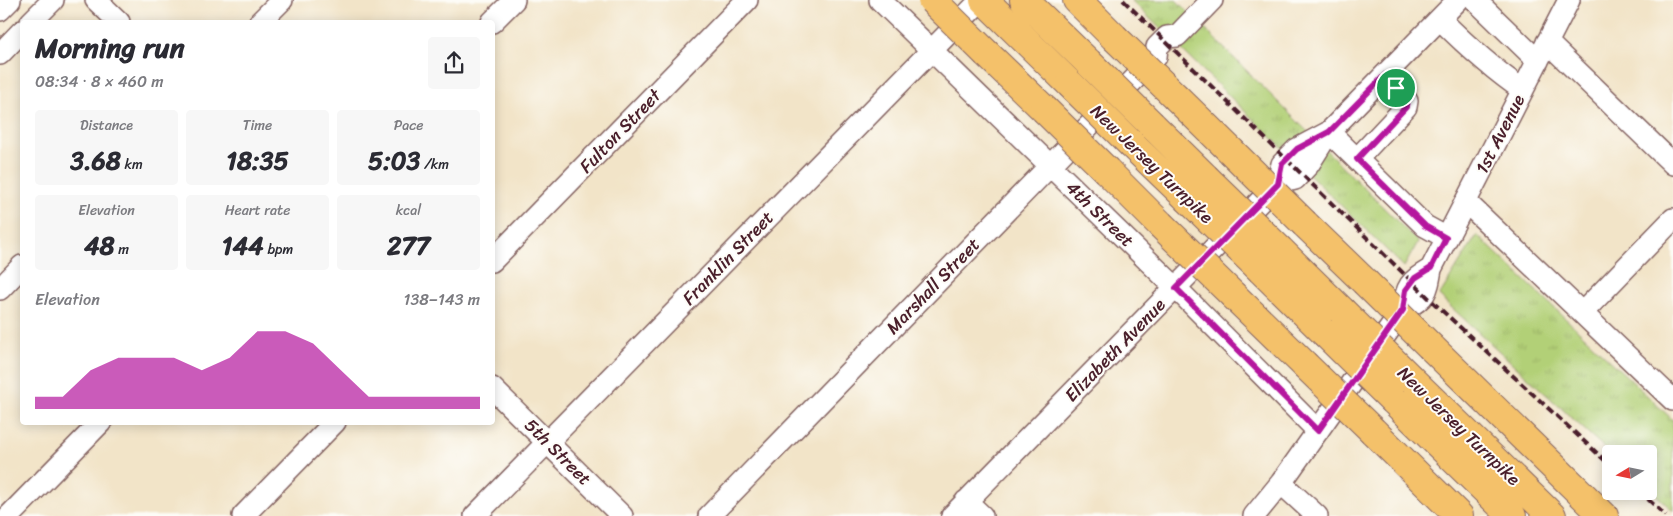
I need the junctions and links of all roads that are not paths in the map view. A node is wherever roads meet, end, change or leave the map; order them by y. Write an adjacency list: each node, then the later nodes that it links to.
1 (10, 0): 16 (street)
2 (53, 0): 18 (street)
3 (96, 0): 19 (street)
4 (282, 0): 20 (street)
5 (514, 0): 21 (street)
6 (747, 0): 35 (street, Fulton Street)
7 (880, 0): 23 (street, 4th Street)
8 (932, 0): 57 (highway, New Jersey Turnpike, bridge)
9 (982, 0): 23 (street, Franklin Street); 58 (highway, New Jersey Turnpike, bridge)
10 (1077, 0): 60 (highway, New Jersey Turnpike, bridge)
11 (1212, 0): 31 (street, Marshall Street)
12 (1458, 0): 17 (street, Elizabeth Avenue)
13 (1475, 0): 24 (street)
14 (1569, 0): 24 (street, 1st Avenue)
15 (1028, 4): 59 (highway, New Jersey Turnpike, bridge)
16 (0, 10)
17 (1440, 19): 26 (street, Elizabeth Avenue); 27 (street)
18 (33, 20)
19 (117, 20)
20 (262, 20)
21 (494, 20)
22 (20, 33): 25 (street)
23 (931, 51): 31 (street, 4th Street); 45 (street, Franklin Street)
24 (1542, 52): 27 (street, 1st Avenue); 30 (street)
25 (0, 54)
26 (1385, 75): 28 (street, Elizabeth Avenue); 29 (street)
27 (1523, 90): 32 (street, 1st Avenue)
28 (1329, 132): 29 (street); 37 (street, Elizabeth Avenue)
29 (1357, 159): 34 (street)
30 (1673, 164)
31 (1050, 166): 37 (street, 4th Street); 52 (street, Marshall Street)
32 (1466, 202): 34 (street, 1st Avenue); 39 (street)
33 (1673, 219): 39 (street)
34 (1446, 238): 44 (street, 1st Avenue)
35 (495, 258)
36 (20, 268): 38 (street)
37 (1176, 288): 44 (street, 4th Street); 47 (street, Elizabeth Avenue)
38 (0, 289)
39 (1583, 312): 41 (street)
40 (495, 391): 45 (street, 5th Street)
41 (1673, 400)
42 (98, 425): 48 (street)
43 (332, 425): 49 (street)
44 (1318, 431): 46 (street, 1st Avenue)
45 (548, 441): 50 (street, Franklin Street); 51 (street, 5th Street)
46 (1281, 483): 55 (street, 1st Avenue); 56 (street)
47 (966, 501): 53 (street, Elizabeth Avenue); 54 (street)
48 (9, 516)
49 (243, 516)
50 (475, 516)
51 (622, 516)
52 (709, 516)
53 (952, 516)
54 (982, 516)
55 (1254, 516)
56 (1317, 516)
57 (1459, 516)
58 (1512, 516)
59 (1552, 516)
60 (1604, 516)

